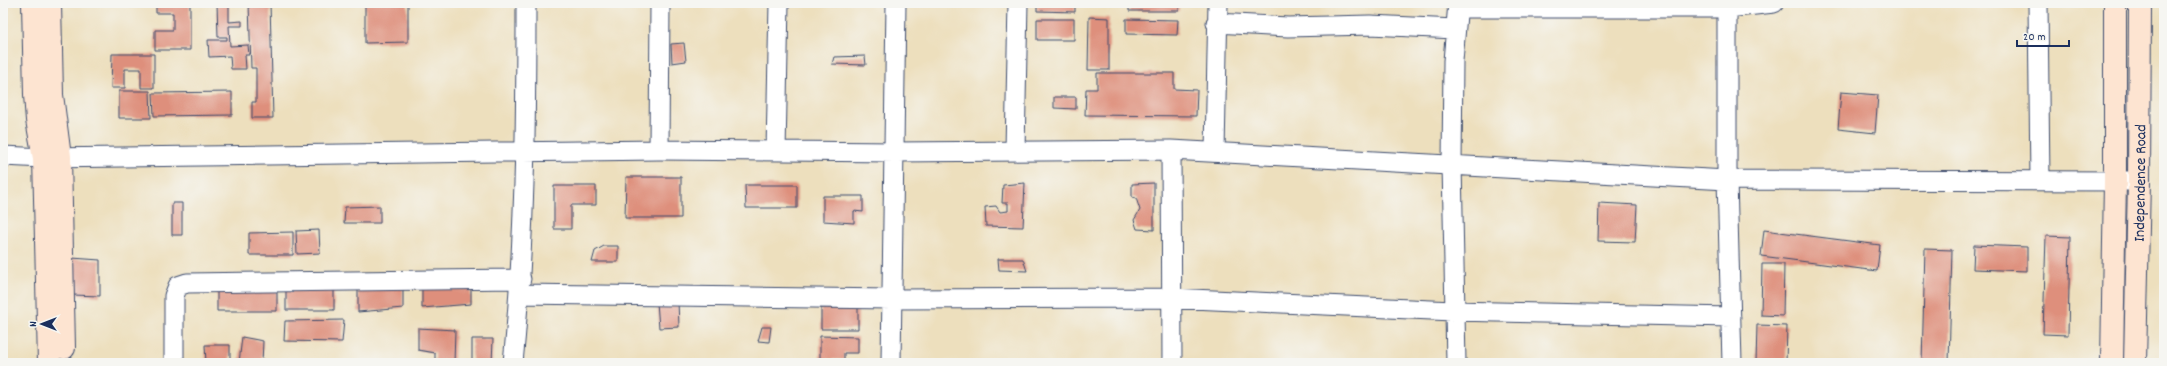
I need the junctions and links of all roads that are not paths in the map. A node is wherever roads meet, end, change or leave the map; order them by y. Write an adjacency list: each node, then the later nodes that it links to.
1 (33, 3): 25 (street)
2 (50, 3): 25 (street)
3 (526, 3): 21 (street)
4 (660, 3): 17 (street)
5 (779, 3): 22 (street)
6 (896, 3): 23 (street)
7 (1018, 3): 18 (street)
8 (1218, 3): 15 (street)
9 (1774, 3): 13 (street)
10 (2038, 3): 28 (street)
11 (2115, 3): 29 (street, Independence Road)
12 (2140, 3): 30 (street, Independence Road)
13 (1727, 5): 14 (street); 27 (street)
14 (1458, 6): 16 (street)
15 (1216, 23): 16 (street); 20 (street)
16 (1455, 29): 26 (street)
17 (659, 150): 21 (street); 22 (street)
18 (1015, 150): 19 (street); 23 (street)
19 (1171, 150): 20 (street); 32 (street)
20 (1215, 151): 26 (street)
21 (526, 152): 25 (street); 31 (street)
22 (776, 152): 23 (street)
23 (895, 152): 33 (street)
24 (3, 156): 25 (street)
25 (52, 157): 36 (street); 37 (street)
26 (1452, 164): 27 (street); 34 (street)
27 (1727, 180): 28 (street); 35 (street)
28 (2040, 180): 29 (street)
29 (2115, 180): 30 (street); 44 (street, Independence Road)
30 (2139, 181): 45 (street, Independence Road)
31 (520, 286): 33 (street); 38 (street); 39 (street)
32 (1171, 298): 33 (street); 34 (street); 41 (street)
33 (892, 299): 40 (street)
34 (1453, 311): 35 (street); 42 (street)
35 (1731, 317): 43 (street)
36 (49, 363)
37 (64, 363)
38 (174, 363)
39 (513, 363)
40 (891, 363)
41 (1172, 363)
42 (1456, 363)
43 (1732, 363)
44 (2112, 363)
45 (2135, 363)

